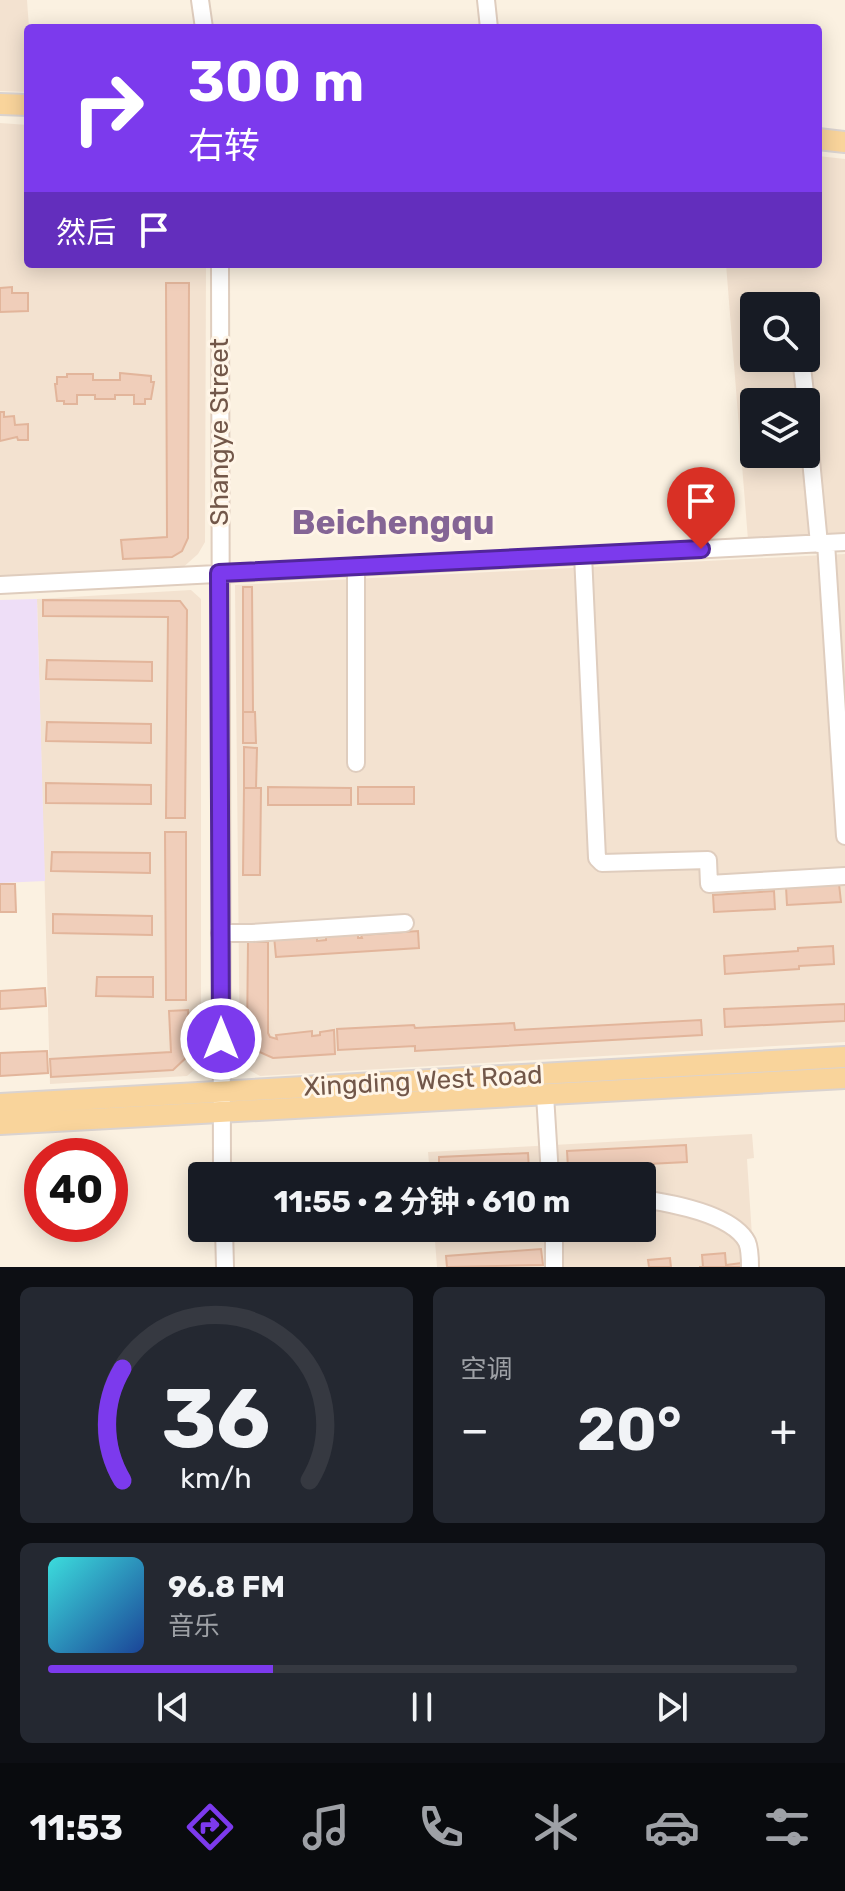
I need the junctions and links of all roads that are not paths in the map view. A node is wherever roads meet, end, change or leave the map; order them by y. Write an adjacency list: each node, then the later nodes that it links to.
1 (200, 0): 3 (street)
2 (486, 0): 4 (street)
3 (203, 24)
4 (489, 24)
5 (0, 104): 6 (main road)
6 (24, 105)
7 (822, 139): 8 (main road)
8 (845, 142)
9 (220, 268): 15 (street, Shangye Street)
10 (813, 468): 12 (street)
11 (845, 542): 12 (street)
12 (822, 544): 13 (street); 18 (street)
13 (583, 555): 14 (street); 19 (street)
14 (356, 566): 15 (street); 17 (street)
15 (219, 573): 16 (street); 21 (street, Shangye Street)
16 (0, 585)
17 (356, 763)
18 (845, 836)
19 (845, 876)
20 (405, 923): 21 (street)
21 (220, 933): 25 (street, Shangye Street)
22 (845, 1057): 25 (main road, Xingding West Road)
23 (845, 1078): 24 (main road, Xingding West Road)
24 (545, 1095): 25 (main road, Xingding West Road); 29 (street)
25 (221, 1103): 26 (main road, Xingding West Road); 27 (main road, Xingding West Road); 28 (street, Shangye Street)
26 (0, 1104)
27 (0, 1124)
28 (222, 1162)
29 (549, 1162)
30 (656, 1202): 35 (street)
31 (224, 1242): 33 (street)
32 (554, 1242): 34 (street)
33 (225, 1267)
34 (554, 1267)
35 (750, 1267)

